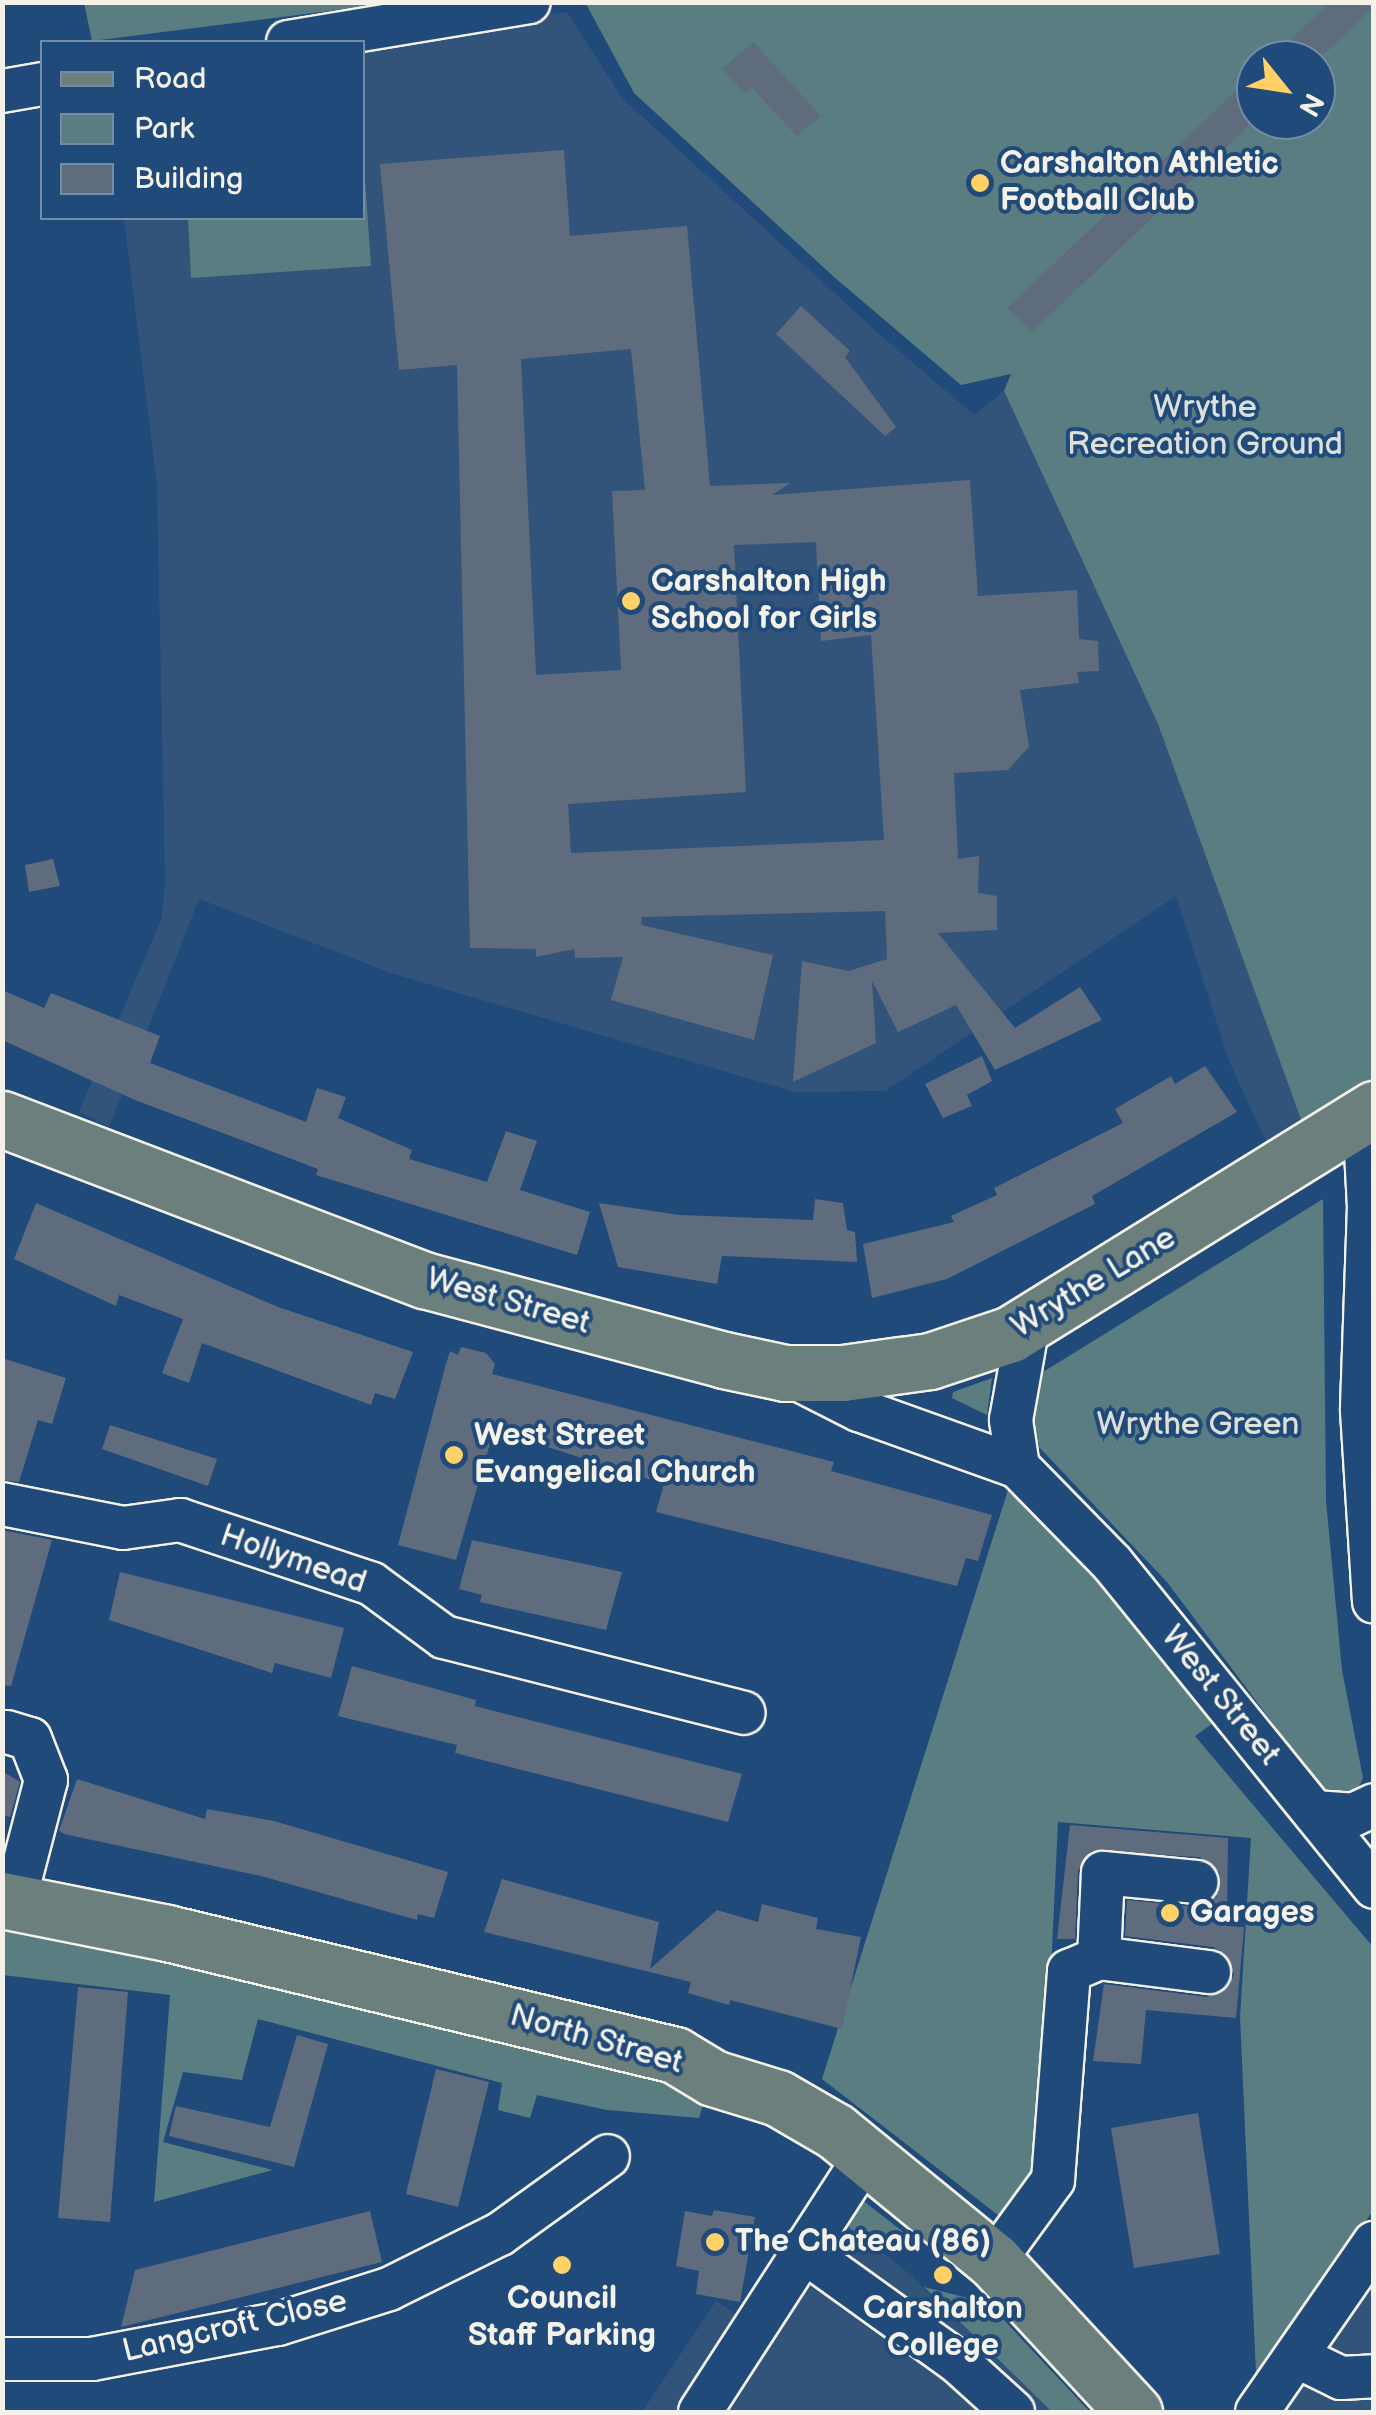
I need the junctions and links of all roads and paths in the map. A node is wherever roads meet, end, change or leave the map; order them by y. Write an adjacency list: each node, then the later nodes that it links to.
1 (529, 2): 2 (street)
2 (300, 40)
3 (40, 84): 4 (street)
4 (2, 90)
5 (1369, 1112): 7 (main road, Wrythe Lane); 11 (street)
6 (4, 1126): 8 (main road, West Street)
7 (1028, 1324): 8 (main road, Wrythe Lane); 9 (street)
8 (785, 1373): 9 (street, West Street)
9 (1018, 1467): 15 (street, West Street)
10 (2, 1504): 12 (street, Hollymead)
11 (1374, 1602)
12 (744, 1713)
13 (7, 1732): 18 (street)
14 (1374, 1805): 15 (street)
15 (1314, 1812): 17 (street, West Street)
16 (1197, 1882): 19 (street)
17 (1374, 1887)
18 (8, 1902): 21 (main road, North Street)
19 (1098, 1958): 20 (street); 25 (street)
20 (1209, 1972)
21 (866, 2155): 24 (street); 25 (main road, North Street)
22 (608, 2156): 27 (street, Langcroft Close)
23 (1374, 2243): 26 (street)
24 (802, 2250): 29 (street); 30 (street)
25 (994, 2262): 31 (main road, North Street)
26 (1298, 2357): 28 (street); 32 (street)
27 (2, 2360)
28 (1374, 2376)
29 (700, 2412)
30 (1013, 2412)
31 (1134, 2412)
32 (1257, 2412)

